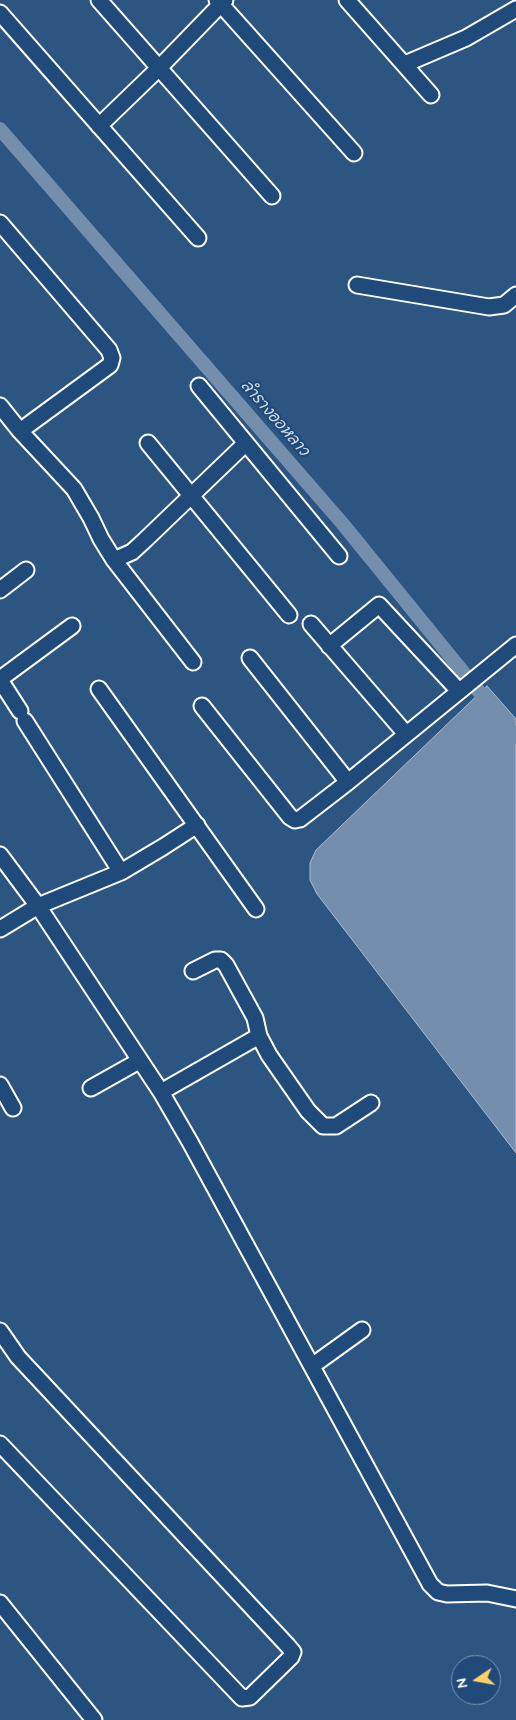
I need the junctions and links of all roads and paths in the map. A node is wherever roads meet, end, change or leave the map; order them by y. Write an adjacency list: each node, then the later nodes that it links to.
1 (99, 0): 7 (street)
2 (347, 0): 6 (street)
3 (221, 1): 7 (street); 10 (street)
4 (516, 10): 6 (street)
5 (0, 13): 9 (street)
6 (405, 64): 8 (street)
7 (159, 68): 9 (street); 11 (street)
8 (431, 95)
9 (99, 126): 13 (street)
10 (354, 153)
11 (272, 196)
12 (0, 222): 18 (street)
13 (198, 238)
14 (357, 285): 15 (street)
15 (516, 295)
16 (199, 386): 19 (street)
17 (0, 406): 18 (street)
18 (20, 431): 23 (street)
19 (246, 442): 21 (street); 22 (street)
20 (148, 443): 21 (street)
21 (192, 495): 23 (street); 26 (street)
22 (339, 556)
23 (114, 560): 32 (street)
24 (26, 570): 25 (street)
25 (0, 590)
26 (289, 615)
27 (311, 624): 30 (street)
28 (72, 626): 33 (street)
29 (516, 645): 35 (street)
30 (330, 646): 35 (street); 37 (street)
31 (250, 658): 38 (street)
32 (193, 662)
33 (0, 679): 41 (street)
34 (99, 689): 39 (street)
35 (459, 690): 37 (street)
36 (202, 706): 38 (street)
37 (406, 734): 38 (street)
38 (348, 782)
39 (197, 825): 41 (street); 43 (street)
40 (0, 855): 42 (street)
41 (121, 872): 42 (street)
42 (38, 906): 44 (street); 47 (street)
43 (256, 909)
44 (0, 930)
45 (193, 971): 46 (street)
46 (258, 1036): 50 (street); 51 (street)
47 (140, 1061): 49 (street); 50 (street)
48 (0, 1085): 52 (street)
49 (91, 1088)
50 (161, 1092): 55 (street)
51 (372, 1103)
52 (13, 1108)
53 (362, 1330): 55 (street)
54 (0, 1332): 56 (street)
55 (312, 1366): 57 (street)
56 (0, 1444)
57 (516, 1599)
58 (0, 1603): 59 (street)
59 (94, 1720)

